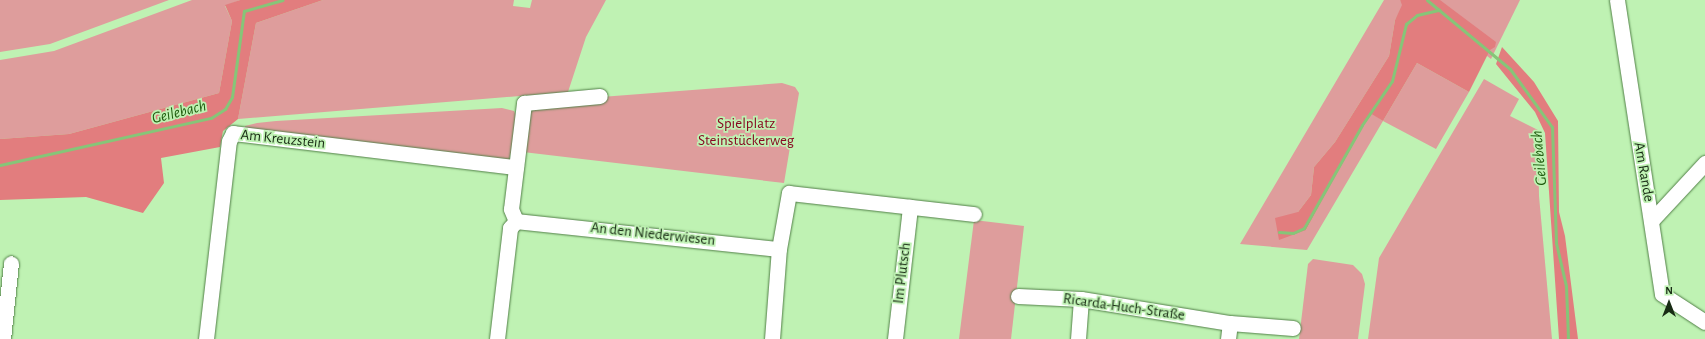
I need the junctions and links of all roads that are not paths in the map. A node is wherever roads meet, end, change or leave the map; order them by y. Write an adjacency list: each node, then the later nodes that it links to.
1 (1617, 0): 8 (street, Am Rande)
2 (600, 96): 4 (street)
3 (1705, 163): 8 (street)
4 (516, 167): 7 (street); 17 (street, Am Kreuzstein)
5 (910, 207): 6 (street); 9 (street); 20 (street, Im Plutsch)
6 (974, 214)
7 (522, 220): 9 (street, An den Niederwiesen); 18 (street)
8 (1652, 220): 13 (street, Am Rande)
9 (779, 250): 19 (street)
10 (11, 263): 16 (street)
11 (1018, 296): 12 (street, Ricarda-Huch-Straße)
12 (1081, 299): 14 (street, Ricarda-Huch-Straße); 21 (street)
13 (1705, 322)
14 (1230, 323): 15 (street, Ricarda-Huch-Straße); 22 (street)
15 (1293, 328)
16 (3, 339)
17 (206, 339)
18 (497, 339)
19 (772, 339)
20 (895, 339)
21 (1078, 339)
22 (1228, 339)

